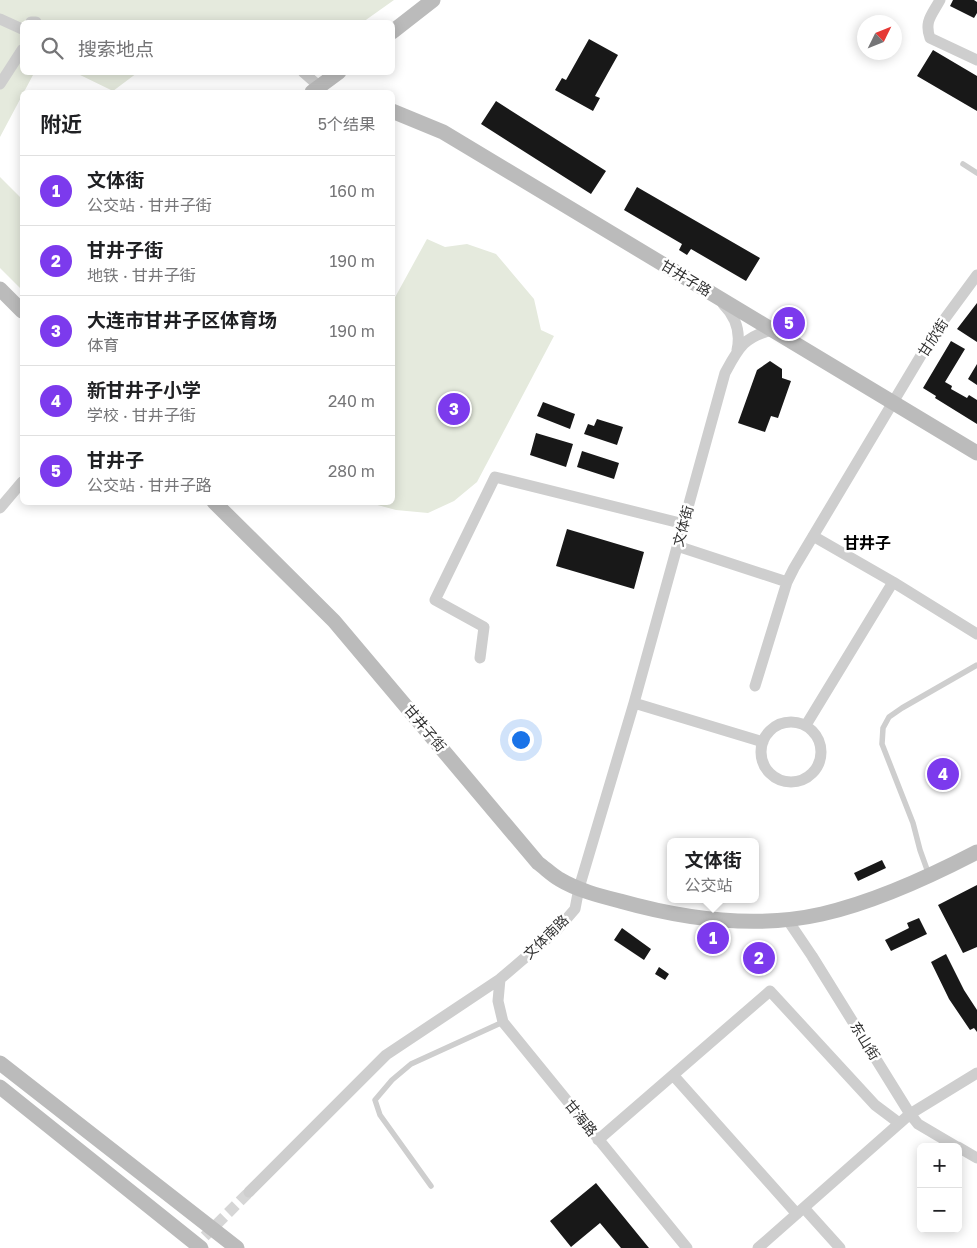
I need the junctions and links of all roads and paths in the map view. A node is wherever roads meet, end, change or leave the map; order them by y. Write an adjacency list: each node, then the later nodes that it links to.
1 (433, 0): 5 (street)
2 (940, 0): 7 (street)
3 (0, 19): 4 (street)
4 (20, 28)
5 (395, 30)
6 (20, 53): 10 (street)
7 (977, 60)
8 (305, 75): 11 (street)
9 (335, 75): 11 (street)
10 (0, 84)
11 (316, 90)
12 (395, 112): 17 (street, 甘井子路)
13 (963, 164): 14 (lane)
14 (977, 173)
15 (977, 275): 21 (street, 甘欣街)
16 (0, 289): 18 (street)
17 (714, 295): 19 (street, 甘井子路); 20 (street)
18 (20, 309)
19 (773, 330): 20 (street, 文体街); 21 (street, 甘井子路)
20 (737, 350): 26 (street, 文体街)
21 (892, 403): 22 (street, 甘井子路); 27 (street, 甘欣街)
22 (977, 453)
23 (20, 484): 25 (street)
24 (217, 505): 40 (street, 甘井子街)
25 (0, 508)
26 (684, 524): 28 (street, 文体街); 32 (street)
27 (813, 536): 29 (street, 甘欣街); 30 (street)
28 (677, 546): 29 (street); 35 (street, 文体街)
29 (787, 582): 34 (street, 甘欣街)
30 (892, 582): 31 (street); 36 (street)
31 (977, 634)
32 (480, 658)
33 (977, 665): 39 (lane)
34 (755, 686)
35 (634, 703): 37 (street); 40 (street, 文体街)
36 (806, 725): 37 (street); 37 (street)
37 (763, 742)
38 (977, 852): 39 (street, 甘井子街)
39 (930, 876): 41 (street, 甘井子街)
40 (579, 888): 41 (street, 甘井子街); 42 (street, 文体南路)
41 (788, 919): 48 (street, 东山街)
42 (500, 978): 43 (street, 甘海路); 55 (street, 文体南路)
43 (503, 1022): 50 (street, 甘海路); 54 (lane)
44 (0, 1063): 58 (street)
45 (977, 1073): 48 (street)
46 (673, 1075): 49 (street); 50 (street); 56 (street)
47 (0, 1087): 57 (street)
48 (910, 1114): 49 (street); 51 (street, 东山街)
49 (899, 1123): 56 (street)
50 (598, 1140): 59 (street, 甘海路)
51 (951, 1143)
52 (962, 1149): 53 (street, 东山街)
53 (977, 1158)
54 (431, 1186)
55 (249, 1192)
56 (800, 1211): 60 (street); 61 (street)
57 (201, 1248)
58 (237, 1248)
59 (687, 1248)
60 (758, 1248)
61 (840, 1248)

